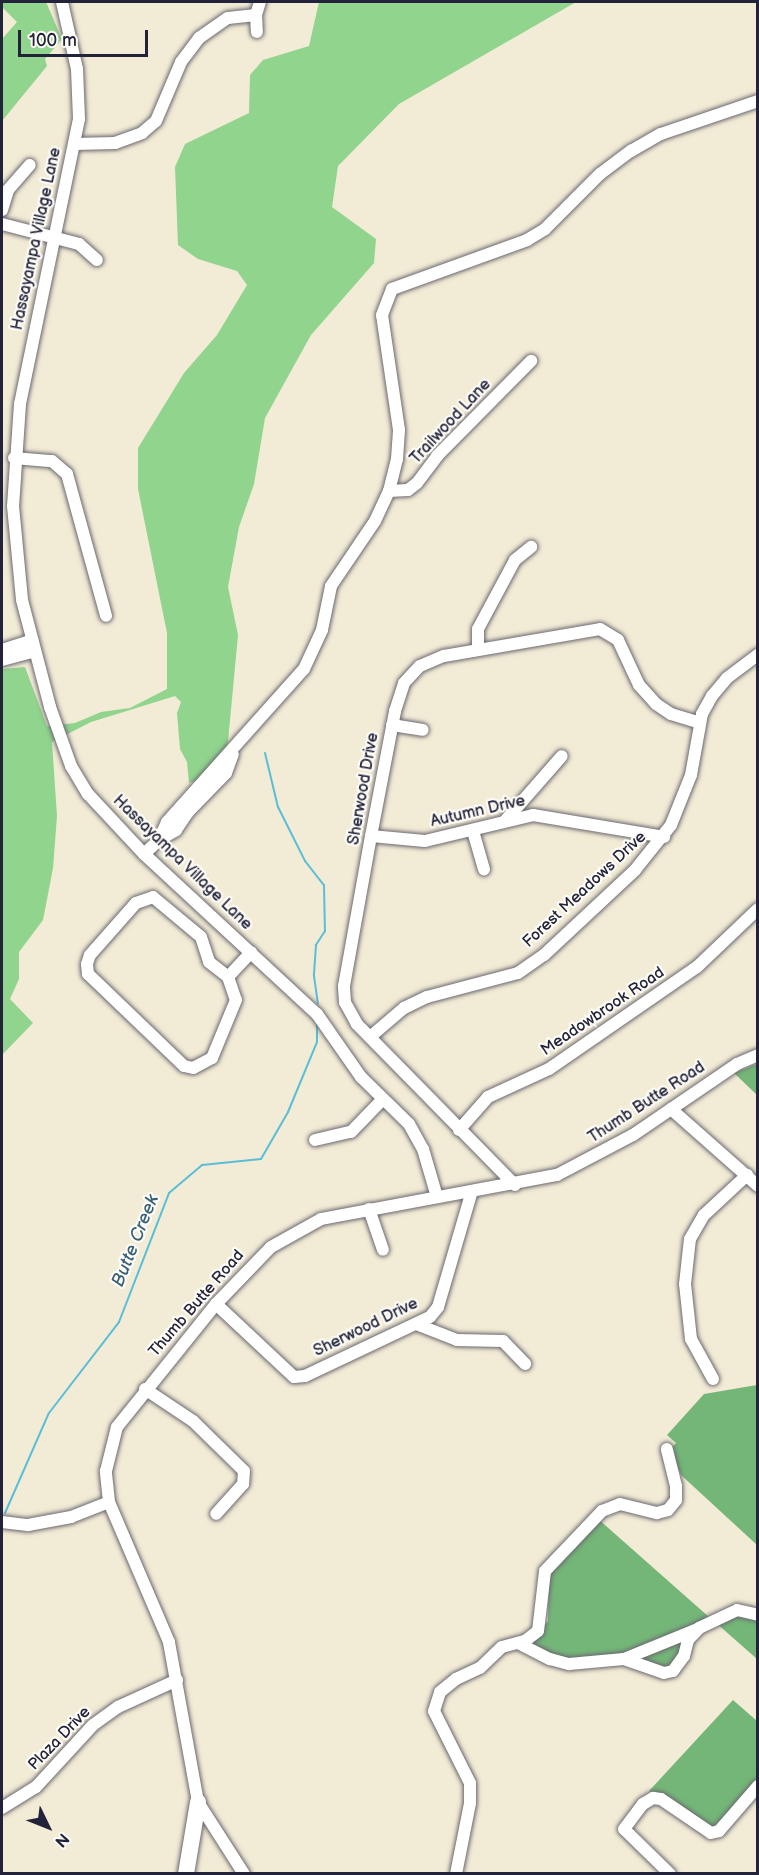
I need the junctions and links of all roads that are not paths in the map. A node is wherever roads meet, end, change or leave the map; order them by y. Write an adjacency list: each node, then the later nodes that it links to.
1 (62, 2): 6 (street, Hassayampa Village Lane)
2 (260, 2): 3 (street)
3 (256, 15): 4 (street); 6 (street)
4 (257, 32)
5 (758, 101): 14 (street)
6 (74, 144): 10 (street, Hassayampa Village Lane)
7 (30, 165): 8 (street)
8 (2, 210)
9 (2, 224): 10 (street)
10 (54, 237): 11 (street); 13 (street, Hassayampa Village Lane)
11 (97, 260)
12 (531, 361): 14 (street, Trailwood Lane)
13 (14, 458): 16 (street); 17 (street, Hassayampa Village Lane)
14 (389, 491): 30 (street)
15 (531, 547): 18 (street)
16 (106, 616)
17 (33, 645): 19 (street); 21 (street); 30 (street, Hassayampa Village Lane)
18 (478, 649): 22 (street, Sherwood Drive); 23 (street, Sherwood Drive)
19 (2, 650)
20 (758, 655): 22 (street, Forest Meadows Drive)
21 (2, 660)
22 (700, 723): 29 (street, Forest Meadows Drive)
23 (392, 725): 24 (street); 28 (street, Sherwood Drive)
24 (423, 730)
25 (562, 756): 26 (street)
26 (505, 821): 27 (street, Autumn Drive); 29 (street, Autumn Drive)
27 (473, 831): 28 (street, Autumn Drive); 31 (street)
28 (371, 836): 35 (street, Sherwood Drive)
29 (664, 837): 35 (street, Forest Meadows Drive)
30 (144, 854): 33 (street, Hassayampa Village Lane)
31 (484, 869)
32 (758, 909): 39 (street, Meadowbrook Road)
33 (251, 952): 34 (street); 37 (street, Hassayampa Village Lane)
34 (228, 977): 34 (street)
35 (370, 1037): 39 (street, Sherwood Drive)
36 (758, 1055): 38 (street, Thumb Butte Road)
37 (383, 1099): 40 (street); 45 (street, Hassayampa Village Lane)
38 (670, 1109): 41 (street); 42 (street, Thumb Butte Road)
39 (459, 1130): 42 (street, Sherwood Drive)
40 (315, 1140)
41 (747, 1175): 43 (street); 51 (street)
42 (515, 1185): 44 (street, Thumb Butte Road)
43 (758, 1186)
44 (471, 1194): 45 (street, Thumb Butte Road); 49 (street, Sherwood Drive)
45 (437, 1197): 46 (street, Thumb Butte Road)
46 (369, 1209): 47 (street); 48 (street, Thumb Butte Road)
47 (383, 1250)
48 (216, 1304): 49 (street, Sherwood Drive); 52 (street, Thumb Butte Road)
49 (416, 1324): 50 (street)
50 (525, 1364)
51 (713, 1379)
52 (145, 1389): 54 (street, Thumb Butte Road); 55 (street)
53 (667, 1449): 59 (street)
54 (109, 1502): 56 (street); 61 (street, Thumb Butte Road)
55 (216, 1514)
56 (2, 1522)
57 (758, 1615): 58 (street)
58 (699, 1628): 60 (street); 60 (street)
59 (518, 1643): 60 (street); 67 (street)
60 (624, 1659)
61 (177, 1680): 63 (street, Thumb Butte Road); 64 (street, Plaza Drive)
62 (758, 1786): 68 (street)
63 (198, 1802): 65 (main road); 66 (street, Thumb Butte Road)
64 (2, 1808)
65 (186, 1874)
66 (244, 1874)
67 (456, 1874)
68 (670, 1874)

